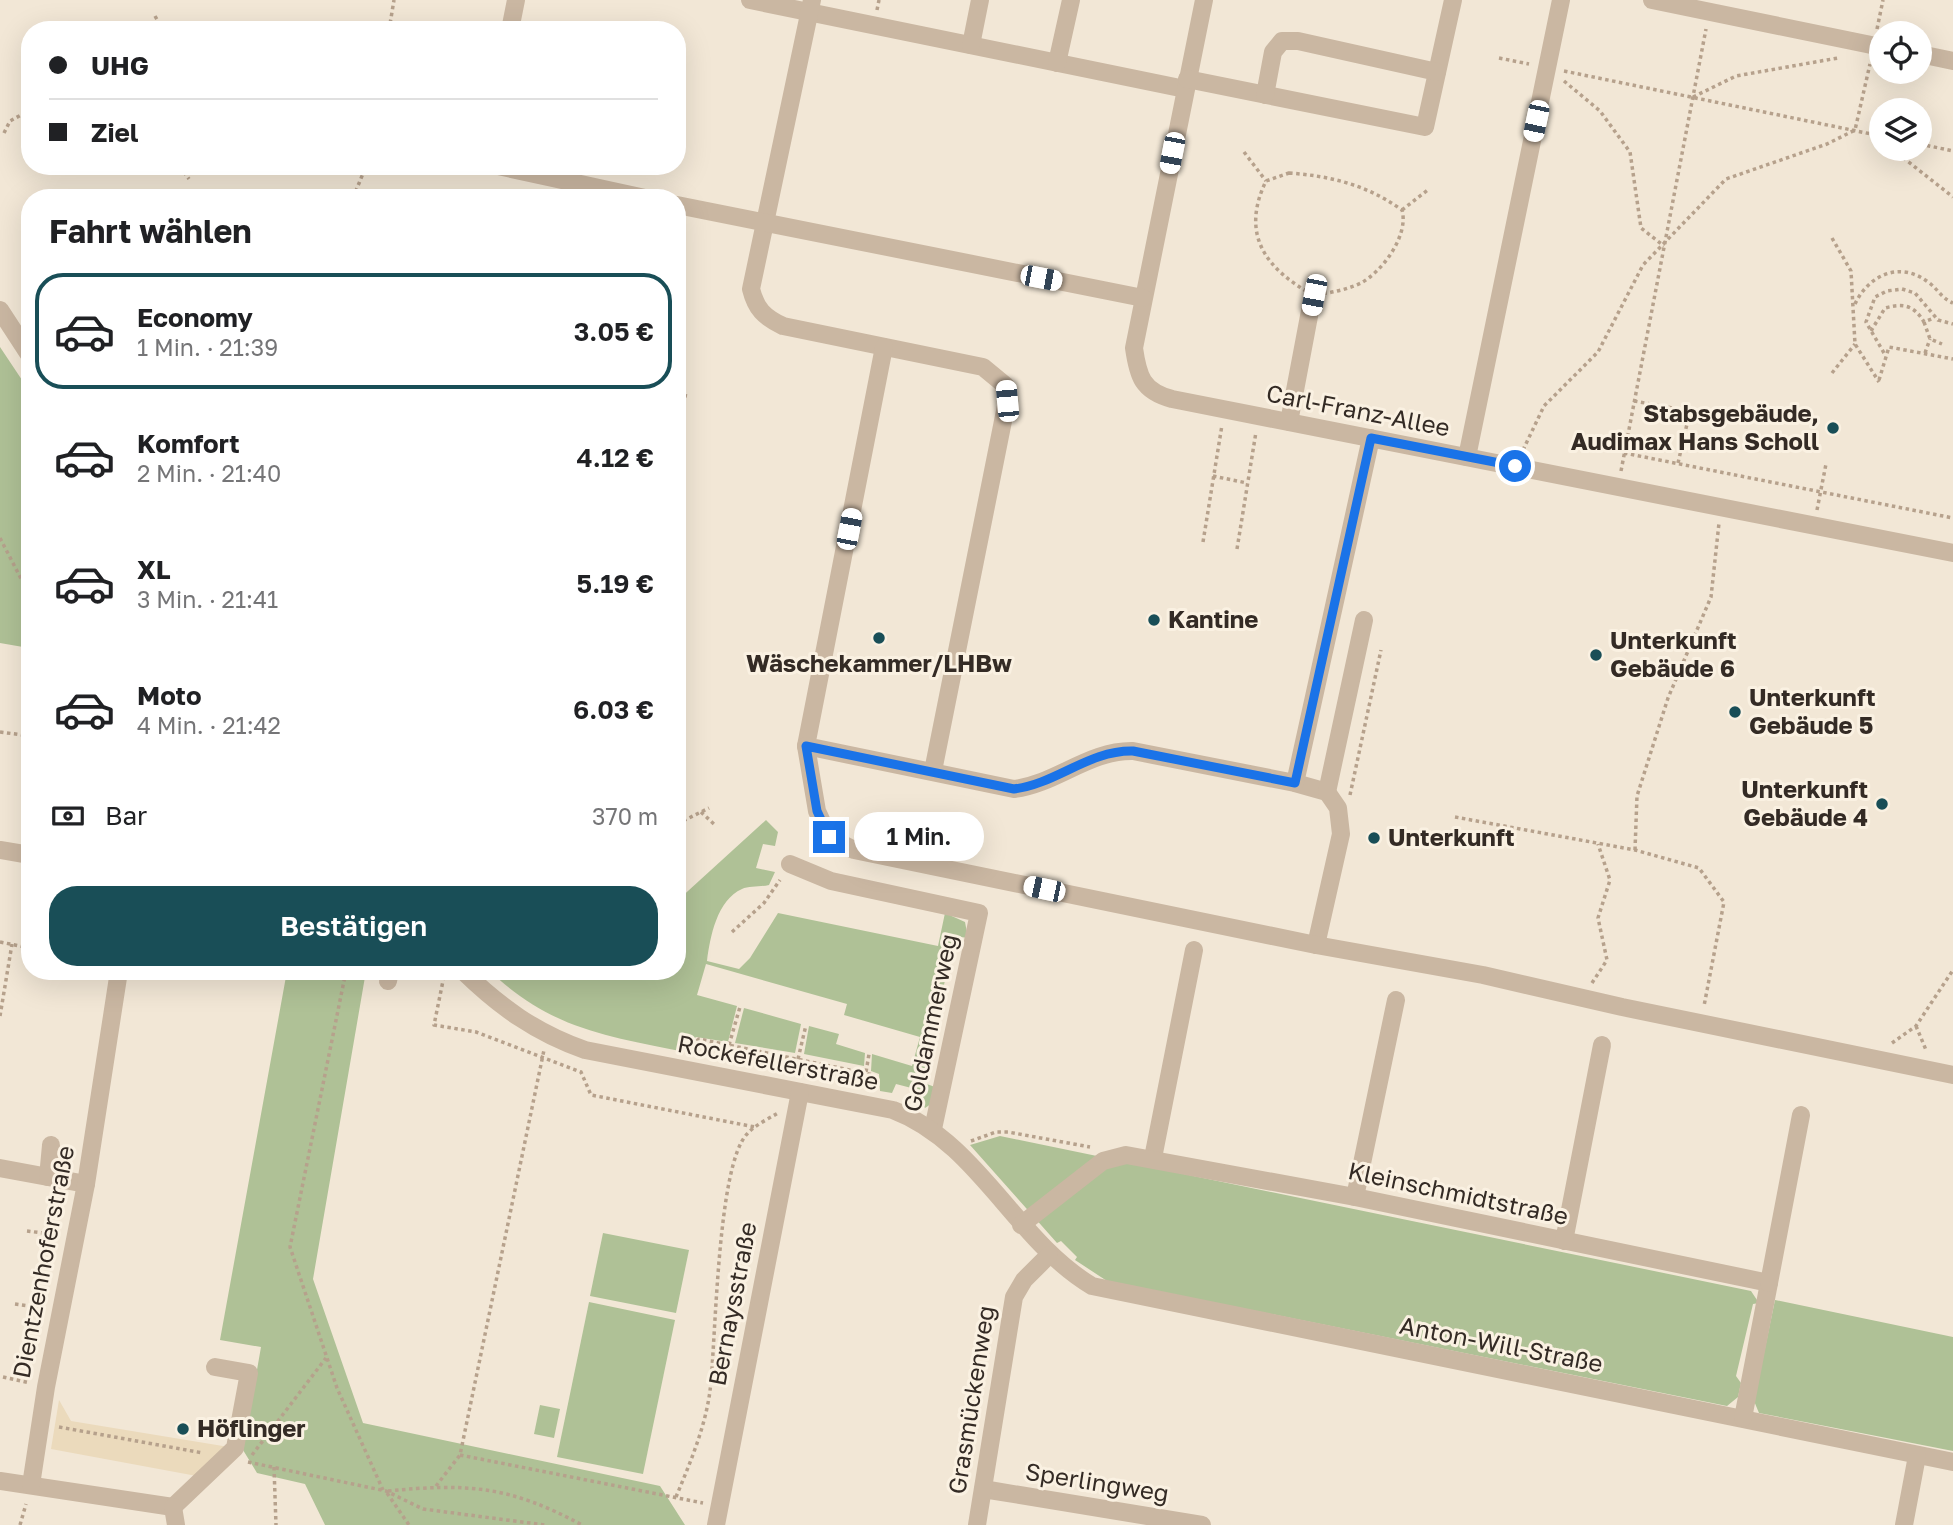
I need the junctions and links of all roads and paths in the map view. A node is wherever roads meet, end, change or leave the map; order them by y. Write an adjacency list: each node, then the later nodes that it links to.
1 (394, 0): 15 (path)
2 (516, 0): 16 (street)
3 (750, 0): 11 (street)
4 (980, 0): 19 (street)
5 (1071, 0): 24 (street)
6 (1204, 0): 28 (street, Carl-Franz-Allee)
7 (1453, 0): 26 (street)
8 (1561, 0): 25 (street)
9 (1651, 0): 12 (street)
10 (1883, 0): 17 (path)
11 (811, 6): 19 (street); 48 (street)
12 (1710, 12): 18 (street); 30 (path)
13 (155, 16): 14 (path)
14 (158, 21)
15 (390, 21)
16 (512, 21)
17 (1881, 21)
18 (1869, 44)
19 (971, 45): 24 (street)
20 (1842, 56): 30 (path)
21 (1932, 57): 23 (street)
22 (1499, 58): 25 (path)
23 (1953, 61)
24 (1057, 63): 28 (street)
25 (1547, 67): 30 (path); 50 (path); 79 (street)
26 (1437, 72): 29 (street); 29 (street)
27 (1869, 78): 32 (path)
28 (1186, 84): 29 (street); 52 (street, Carl-Franz-Allee)
29 (1265, 95)
30 (1693, 97): 32 (path); 50 (path)
31 (21, 115): 33 (path)
32 (1854, 131): 34 (path); 50 (path)
33 (4, 134)
34 (1869, 134)
35 (1932, 147): 36 (path)
36 (1953, 151)
37 (1244, 152): 42 (path)
38 (1907, 161): 45 (path)
39 (186, 175): 41 (path)
40 (539, 175): 43 (street)
41 (189, 179)
42 (1266, 181): 47 (path); 51 (path)
43 (604, 189)
44 (1429, 189): 47 (path)
45 (1953, 197)
46 (686, 207): 48 (street)
47 (1402, 210): 51 (path)
48 (765, 224): 52 (street); 64 (street)
49 (1832, 239): 54 (path)
50 (1664, 246): 69 (path); 82 (path)
51 (1314, 295): 72 (street)
52 (1143, 298): 72 (street, Carl-Franz-Allee)
53 (1953, 303): 54 (path)
54 (1854, 306): 62 (path)
55 (0, 310): 61 (street)
56 (1934, 317): 57 (path); 58 (path); 59 (path)
57 (1924, 322): 59 (path); 60 (path)
58 (1953, 324)
59 (1871, 331): 65 (path)
60 (1930, 338): 63 (path); 66 (path)
61 (21, 342)
62 (1855, 344): 65 (path); 68 (path)
63 (1942, 344)
64 (884, 347): 99 (street); 100 (street)
65 (1884, 353): 66 (path)
66 (1925, 354): 67 (path)
67 (1953, 359)
68 (1832, 373)
69 (1634, 401): 70 (path); 78 (path)
70 (1690, 411): 71 (path); 80 (path)
71 (1716, 416)
72 (1289, 422): 77 (street, Carl-Franz-Allee)
73 (1234, 426): 83 (path)
74 (1245, 428): 75 (path)
75 (1256, 430): 76 (path); 84 (path)
76 (1268, 432)
77 (1371, 438): 79 (street, Carl-Franz-Allee); 101 (street)
78 (1624, 453): 80 (path); 85 (path)
79 (1467, 457): 82 (street, Carl-Franz-Allee)
80 (1678, 463): 86 (path)
81 (1826, 464): 86 (path)
82 (1515, 466): 85 (street, Carl-Franz-Allee)
83 (1213, 476): 84 (path); 91 (path)
84 (1247, 483): 92 (path)
85 (1618, 487): 87 (street, Carl-Franz-Allee)
86 (1821, 492): 88 (path); 89 (path)
87 (1721, 507): 89 (street, Carl-Franz-Allee); 111 (path)
88 (1953, 518)
89 (1814, 526): 93 (street, Carl-Franz-Allee)
90 (0, 538): 94 (path)
91 (1203, 542)
92 (1237, 549)
93 (1953, 553)
94 (21, 579)
95 (1364, 620): 102 (street)
96 (1381, 650): 108 (path)
97 (0, 732): 98 (path)
98 (21, 735)
99 (806, 746): 100 (street); 117 (street)
100 (933, 771): 101 (street)
101 (1295, 783): 102 (street)
102 (1327, 792): 108 (street)
103 (709, 808): 104 (path)
104 (701, 812): 106 (path); 107 (path)
105 (1455, 817): 109 (path)
106 (686, 820)
107 (715, 825)
108 (1341, 834): 117 (street)
109 (1598, 844): 111 (path); 125 (path)
110 (0, 850): 112 (street)
111 (1635, 850): 129 (path)
112 (21, 854)
113 (790, 864): 114 (path); 145 (street, Goldammerweg)
114 (732, 932)
115 (0, 942): 116 (path)
116 (12, 944): 118 (path); 128 (path)
117 (1316, 945): 125 (street)
118 (21, 946)
119 (1194, 950): 149 (street)
120 (1953, 970): 137 (path)
121 (119, 980): 152 (street, Dientzenhoferstraße)
122 (344, 980): 162 (path)
123 (443, 980): 135 (path)
124 (473, 980): 131 (street, Rockefellerstraße)
125 (1583, 998): 129 (street)
126 (1396, 1000): 153 (street)
127 (740, 1007): 132 (path)
128 (0, 1016)
129 (1701, 1023): 137 (street)
130 (806, 1025): 136 (path)
131 (551, 1038): 135 (path); 138 (street, Rockefellerstraße)
132 (729, 1045): 136 (path); 138 (path)
133 (1602, 1045): 157 (street)
134 (869, 1054): 139 (path)
135 (541, 1056): 144 (path); 168 (path)
136 (798, 1059): 139 (path)
137 (1872, 1059): 140 (street)
138 (671, 1067): 141 (street, Rockefellerstraße)
139 (866, 1073): 142 (path)
140 (1953, 1075)
141 (799, 1097): 142 (street, Rockefellerstraße); 144 (path); 180 (street, Bernaysstraße)
142 (882, 1108): 145 (street, Rockefellerstraße)
143 (1801, 1115): 159 (street)
144 (755, 1127): 179 (path)
145 (933, 1129): 147 (street, Rockefellerstraße)
146 (51, 1145): 151 (street)
147 (952, 1147): 148 (path); 154 (street, Rockefellerstraße)
148 (1094, 1148)
149 (1153, 1157): 153 (street, Kleinschmidtstraße); 154 (street, Kleinschmidtstraße)
150 (0, 1168): 151 (street)
151 (48, 1177): 152 (street)
152 (86, 1184): 156 (street, Dientzenhoferstraße)
153 (1355, 1198): 157 (street, Kleinschmidtstraße)
154 (1021, 1225): 158 (street, Rockefellerstraße)
155 (27, 1231): 156 (path)
156 (75, 1237): 161 (street, Dientzenhoferstraße)
157 (1564, 1241): 159 (street, Kleinschmidtstraße)
158 (1049, 1255): 166 (street, Anton-Will-Straße); 177 (street, Grasmückenweg)
159 (1769, 1283): 166 (street)
160 (15, 1304): 161 (path)
161 (60, 1311): 165 (street, Dientzenhoferstraße)
162 (326, 1358): 171 (path); 178 (path)
163 (215, 1367): 170 (street)
164 (3, 1377): 165 (path)
165 (46, 1387): 167 (street, Dientzenhoferstraße)
166 (1743, 1418): 169 (street, Anton-Will-Straße)
167 (39, 1424): 170 (path); 175 (street, Dientzenhoferstraße)
168 (460, 1455): 176 (path); 179 (path)
169 (1917, 1456): 172 (street, Anton-Will-Straße); 189 (street)
170 (228, 1458): 171 (path); 181 (street)
171 (247, 1462): 173 (path)
172 (1953, 1462)
173 (274, 1467): 178 (path); 182 (path)
174 (0, 1481): 175 (street)
175 (31, 1485): 181 (street)
176 (436, 1486): 178 (path); 185 (path)
177 (983, 1489): 187 (street, Grasmückenweg); 188 (street, Sperlingweg)
178 (384, 1491): 183 (path); 184 (path)
179 (676, 1497): 180 (path)
180 (719, 1506): 186 (street, Bernaysstraße)
181 (175, 1516)
182 (276, 1525)
183 (409, 1525)
184 (545, 1525)
185 (582, 1525)
186 (716, 1525)
187 (977, 1525)
188 (1202, 1525)
189 (1904, 1525)

